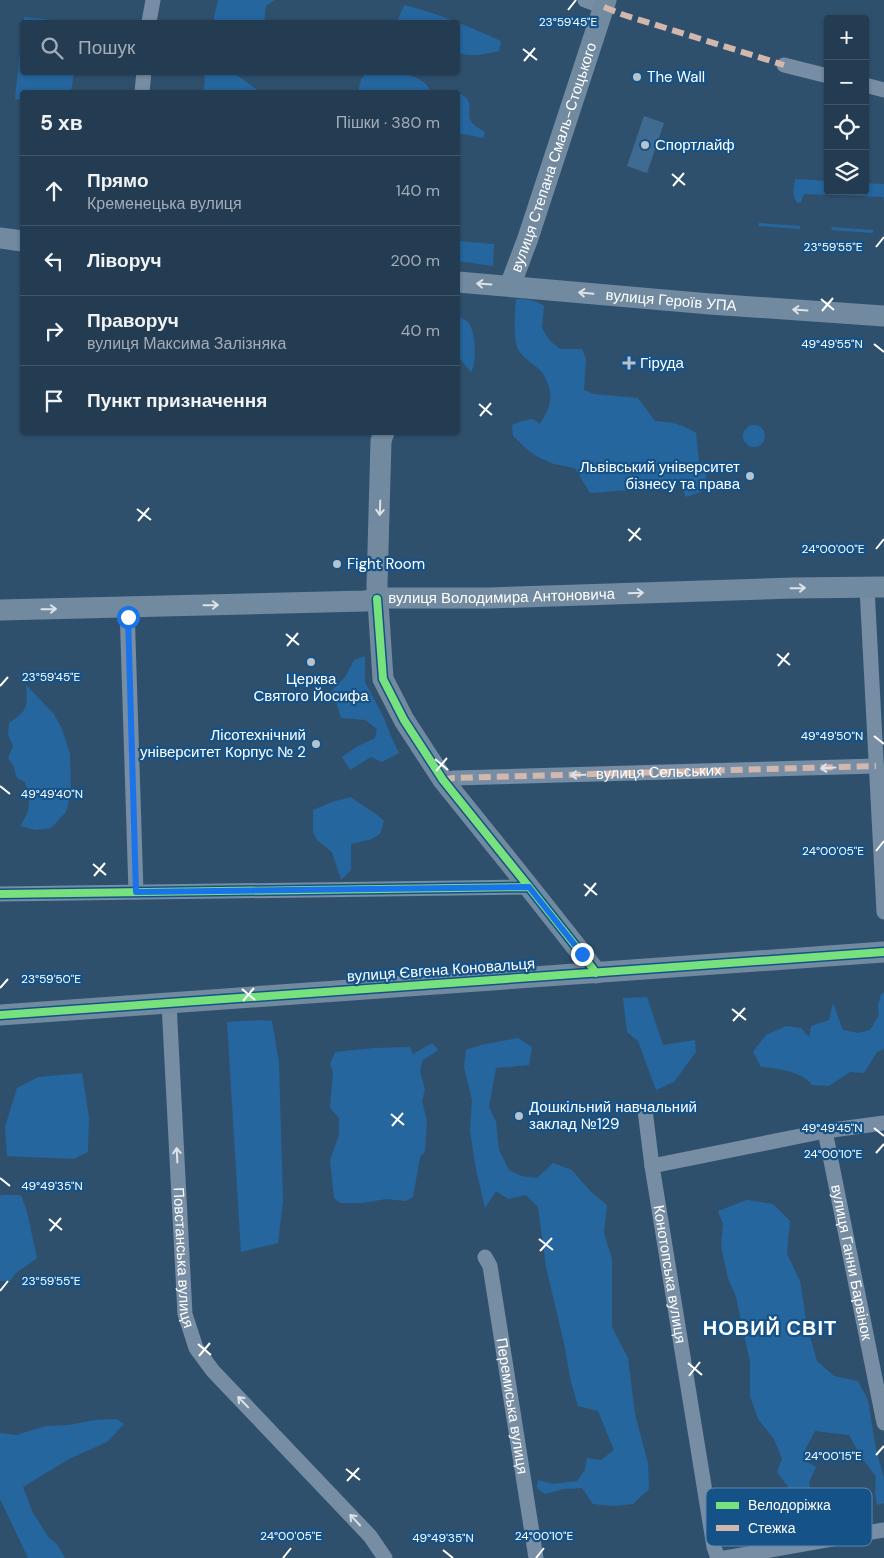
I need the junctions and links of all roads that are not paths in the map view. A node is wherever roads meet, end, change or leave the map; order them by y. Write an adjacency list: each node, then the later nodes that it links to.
1 (153, 0): 3 (street)
2 (599, 2): 13 (street, вулиця Степана Смаль-Стоцького)
3 (149, 20)
4 (784, 65): 6 (street)
5 (144, 75): 8 (street)
6 (824, 75)
7 (869, 87): 9 (street)
8 (142, 90)
9 (884, 90)
10 (0, 238): 11 (street)
11 (20, 241)
12 (460, 282): 13 (street, вулиця Героїв УПА, one-way to 12)
13 (510, 286): 14 (street, вулиця Героїв УПА, one-way to 13)
14 (884, 316)
15 (383, 435): 17 (street, one-way to 17)
16 (876, 587): 17 (street, вулиця Володимира Антоновича, one-way to 16); 20 (street)
17 (377, 599): 18 (street, вулиця Володимира Антоновича, one-way to 17); 21 (street)
18 (127, 607): 19 (street, вулиця Володимира Антоновича, one-way to 18); 23 (street)
19 (0, 610)
20 (876, 766): 21 (street, вулиця Сельських, one-way to 21); 25 (street)
21 (443, 780): 22 (street)
22 (529, 887): 23 (street); 27 (street)
23 (136, 892): 24 (street)
24 (0, 894)
25 (884, 912)
26 (884, 952): 27 (street, вулиця Євгена Коновальця)
27 (596, 973): 28 (street, вулиця Євгена Коновальця)
28 (169, 1003): 29 (street, вулиця Євгена Коновальця); 40 (street, Повстанська вулиця, one-way to 28)
29 (0, 1015)
30 (645, 1110): 33 (street, Конотопська вулиця)
31 (884, 1123): 32 (street)
32 (825, 1131): 33 (street); 35 (street, вулиця Ганни Барвінок)
33 (652, 1166): 37 (street, Конотопська вулиця)
34 (485, 1257): 41 (street, Перемиська вулиця)
35 (878, 1360): 36 (street, вулиця Ганни Барвінок)
36 (884, 1423)
37 (706, 1498)
38 (714, 1546): 42 (street, Конотопська вулиця)
39 (793, 1546): 43 (street)
40 (385, 1558)
41 (536, 1558)
42 (718, 1558)
43 (724, 1558)

